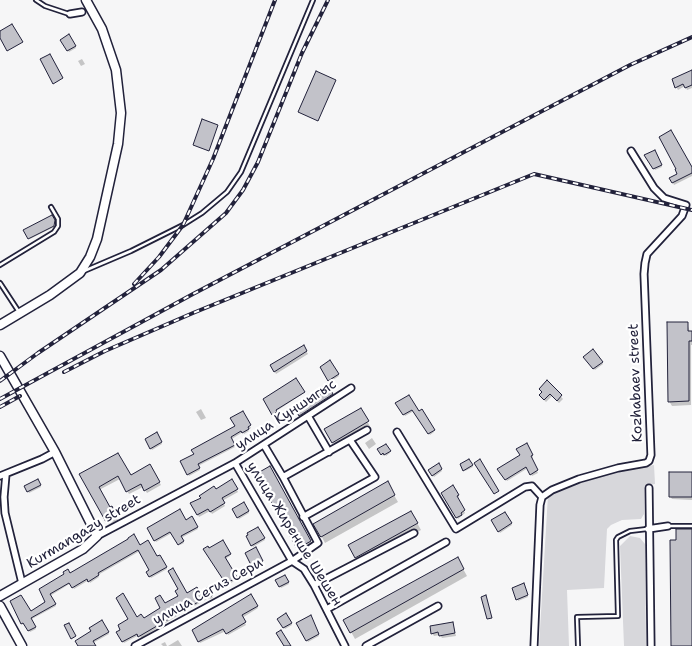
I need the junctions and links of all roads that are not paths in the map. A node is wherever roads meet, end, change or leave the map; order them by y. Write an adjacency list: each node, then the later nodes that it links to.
1 (36, 0): 6 (lane)
2 (86, 0): 5 (main road)
3 (312, 0): 10 (lane)
4 (82, 12): 5 (lane); 6 (street)
5 (93, 12): 10 (main road)
6 (70, 14)
7 (631, 151): 27 (street, Kozhabaev street)
8 (51, 207): 9 (lane)
9 (0, 265)
10 (80, 273): 12 (main road)
11 (0, 283): 12 (lane)
12 (20, 313): 13 (main road)
13 (0, 325)
14 (0, 356): 21 (main road)
15 (351, 388): 16 (street, улица Куншыгыс)
16 (308, 416): 20 (street, улица Куншыгыс); 22 (street)
17 (367, 430): 19 (street)
18 (397, 432): 27 (street)
19 (350, 440): 22 (street); 28 (street)
20 (264, 445): 23 (street, улица Куншыгыс); 25 (street)
21 (55, 452): 24 (street); 33 (main road)
22 (328, 452): 25 (street)
23 (235, 463): 33 (street, Kurmangazy street); 35 (street, улица Жиренше Шешен)
24 (3, 475): 36 (street)
25 (283, 477): 28 (street)
26 (649, 488): 31 (street)
27 (542, 497): 46 (street)
28 (303, 517): 35 (street, улица Сегиз Сери)
29 (668, 526): 30 (lane); 31 (street)
30 (692, 526)
31 (648, 529): 47 (lane); 48 (street)
32 (414, 534): 37 (street)
33 (96, 536): 36 (main road, Kurmangazy street)
34 (446, 542): 41 (street)
35 (292, 561): 37 (street, улица Жиренше Шешен); 43 (street, улица Сегиз Сери)
36 (22, 583): 38 (main road, Kurmangazy street)
37 (314, 585): 41 (street, улица Жиренше Шешен)
38 (0, 596)
39 (0, 606): 42 (main road)
40 (438, 606): 45 (street)
41 (327, 609): 44 (street, улица Жиренше Шешен)
42 (22, 646)
43 (135, 646)
44 (345, 646)
45 (366, 646)
46 (534, 646)
47 (578, 646)
48 (651, 646)

